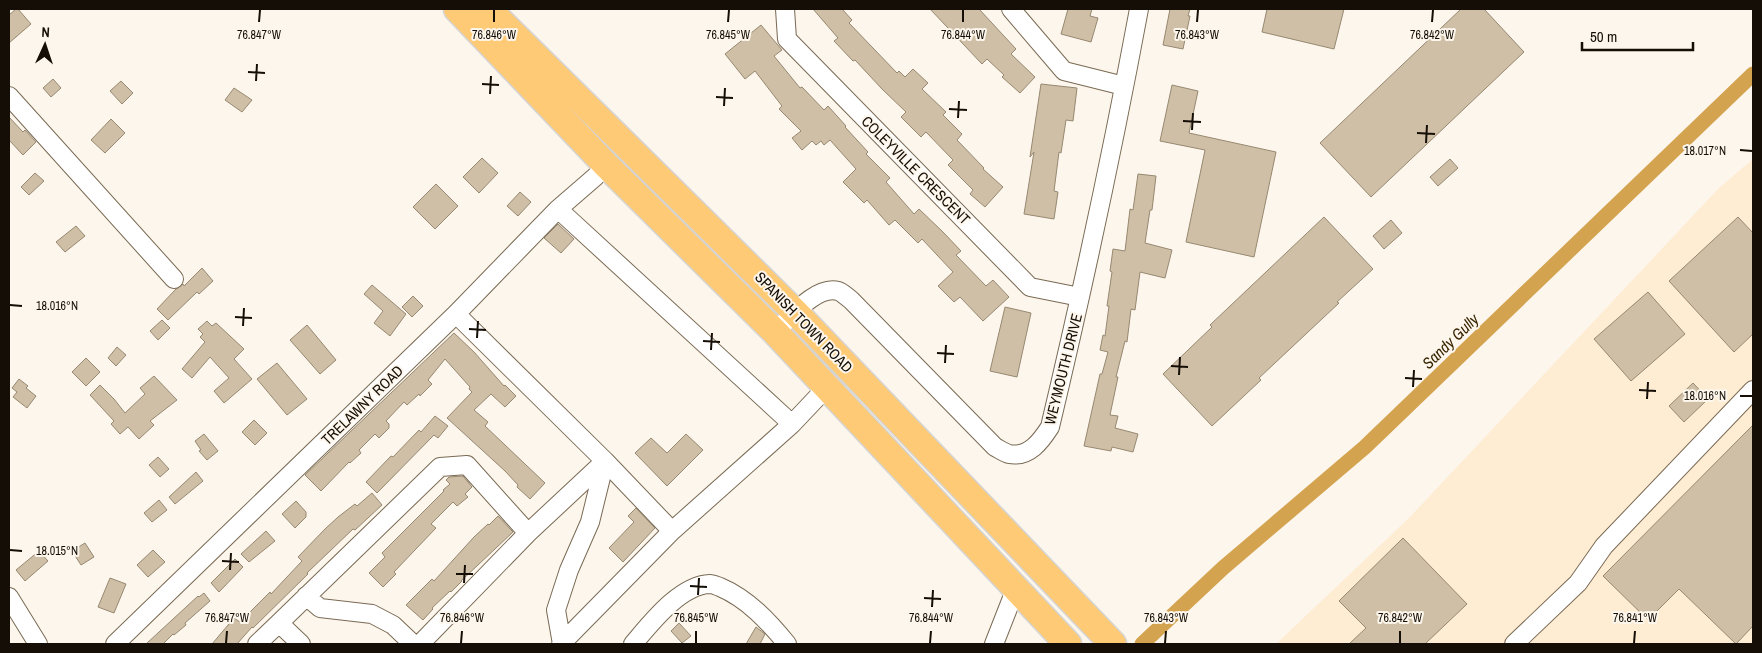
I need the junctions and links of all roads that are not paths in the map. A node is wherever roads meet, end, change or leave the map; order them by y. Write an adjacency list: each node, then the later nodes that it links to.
1 (457, 9): 8 (highway, SPANISH TOWN ROAD)
2 (488, 9): 12 (highway, SPANISH TOWN ROAD)
3 (785, 9): 11 (street, COLEYVILLE CRESCENT)
4 (1011, 9): 6 (street)
5 (1139, 9): 6 (street, WEYMOUTH DRIVE)
6 (1124, 86): 11 (street, WEYMOUTH DRIVE)
7 (9, 96): 10 (street)
8 (606, 165): 9 (street, TRELAWNY ROAD); 14 (highway, SPANISH TOWN ROAD)
9 (558, 209): 13 (street, TRELAWNY ROAD); 17 (street)
10 (174, 279)
11 (1080, 297): 12 (street, WEYMOUTH DRIVE)
12 (796, 312): 14 (street, WEYMOUTH DRIVE); 36 (highway, SPANISH TOWN ROAD)
13 (456, 314): 18 (street); 26 (street, TRELAWNY ROAD)
14 (775, 332): 15 (highway, SPANISH TOWN ROAD)
15 (827, 388): 17 (street); 21 (highway, SPANISH TOWN ROAD)
16 (1753, 390): 37 (street)
17 (792, 424): 19 (street)
18 (605, 461): 19 (street); 20 (street); 31 (street)
19 (672, 531): 31 (street)
20 (528, 533): 22 (street); 30 (street)
21 (1016, 588): 34 (street); 35 (highway, SPANISH TOWN ROAD)
22 (306, 596): 24 (street); 29 (street)
23 (9, 597): 25 (street)
24 (278, 623): 27 (street); 28 (street)
25 (38, 644)
26 (115, 644)
27 (257, 644)
28 (301, 644)
29 (413, 644)
30 (420, 644)
31 (562, 644)
32 (633, 644): 33 (street)
33 (787, 644)
34 (994, 644)
35 (1068, 644)
36 (1112, 644)
37 (1514, 644)

